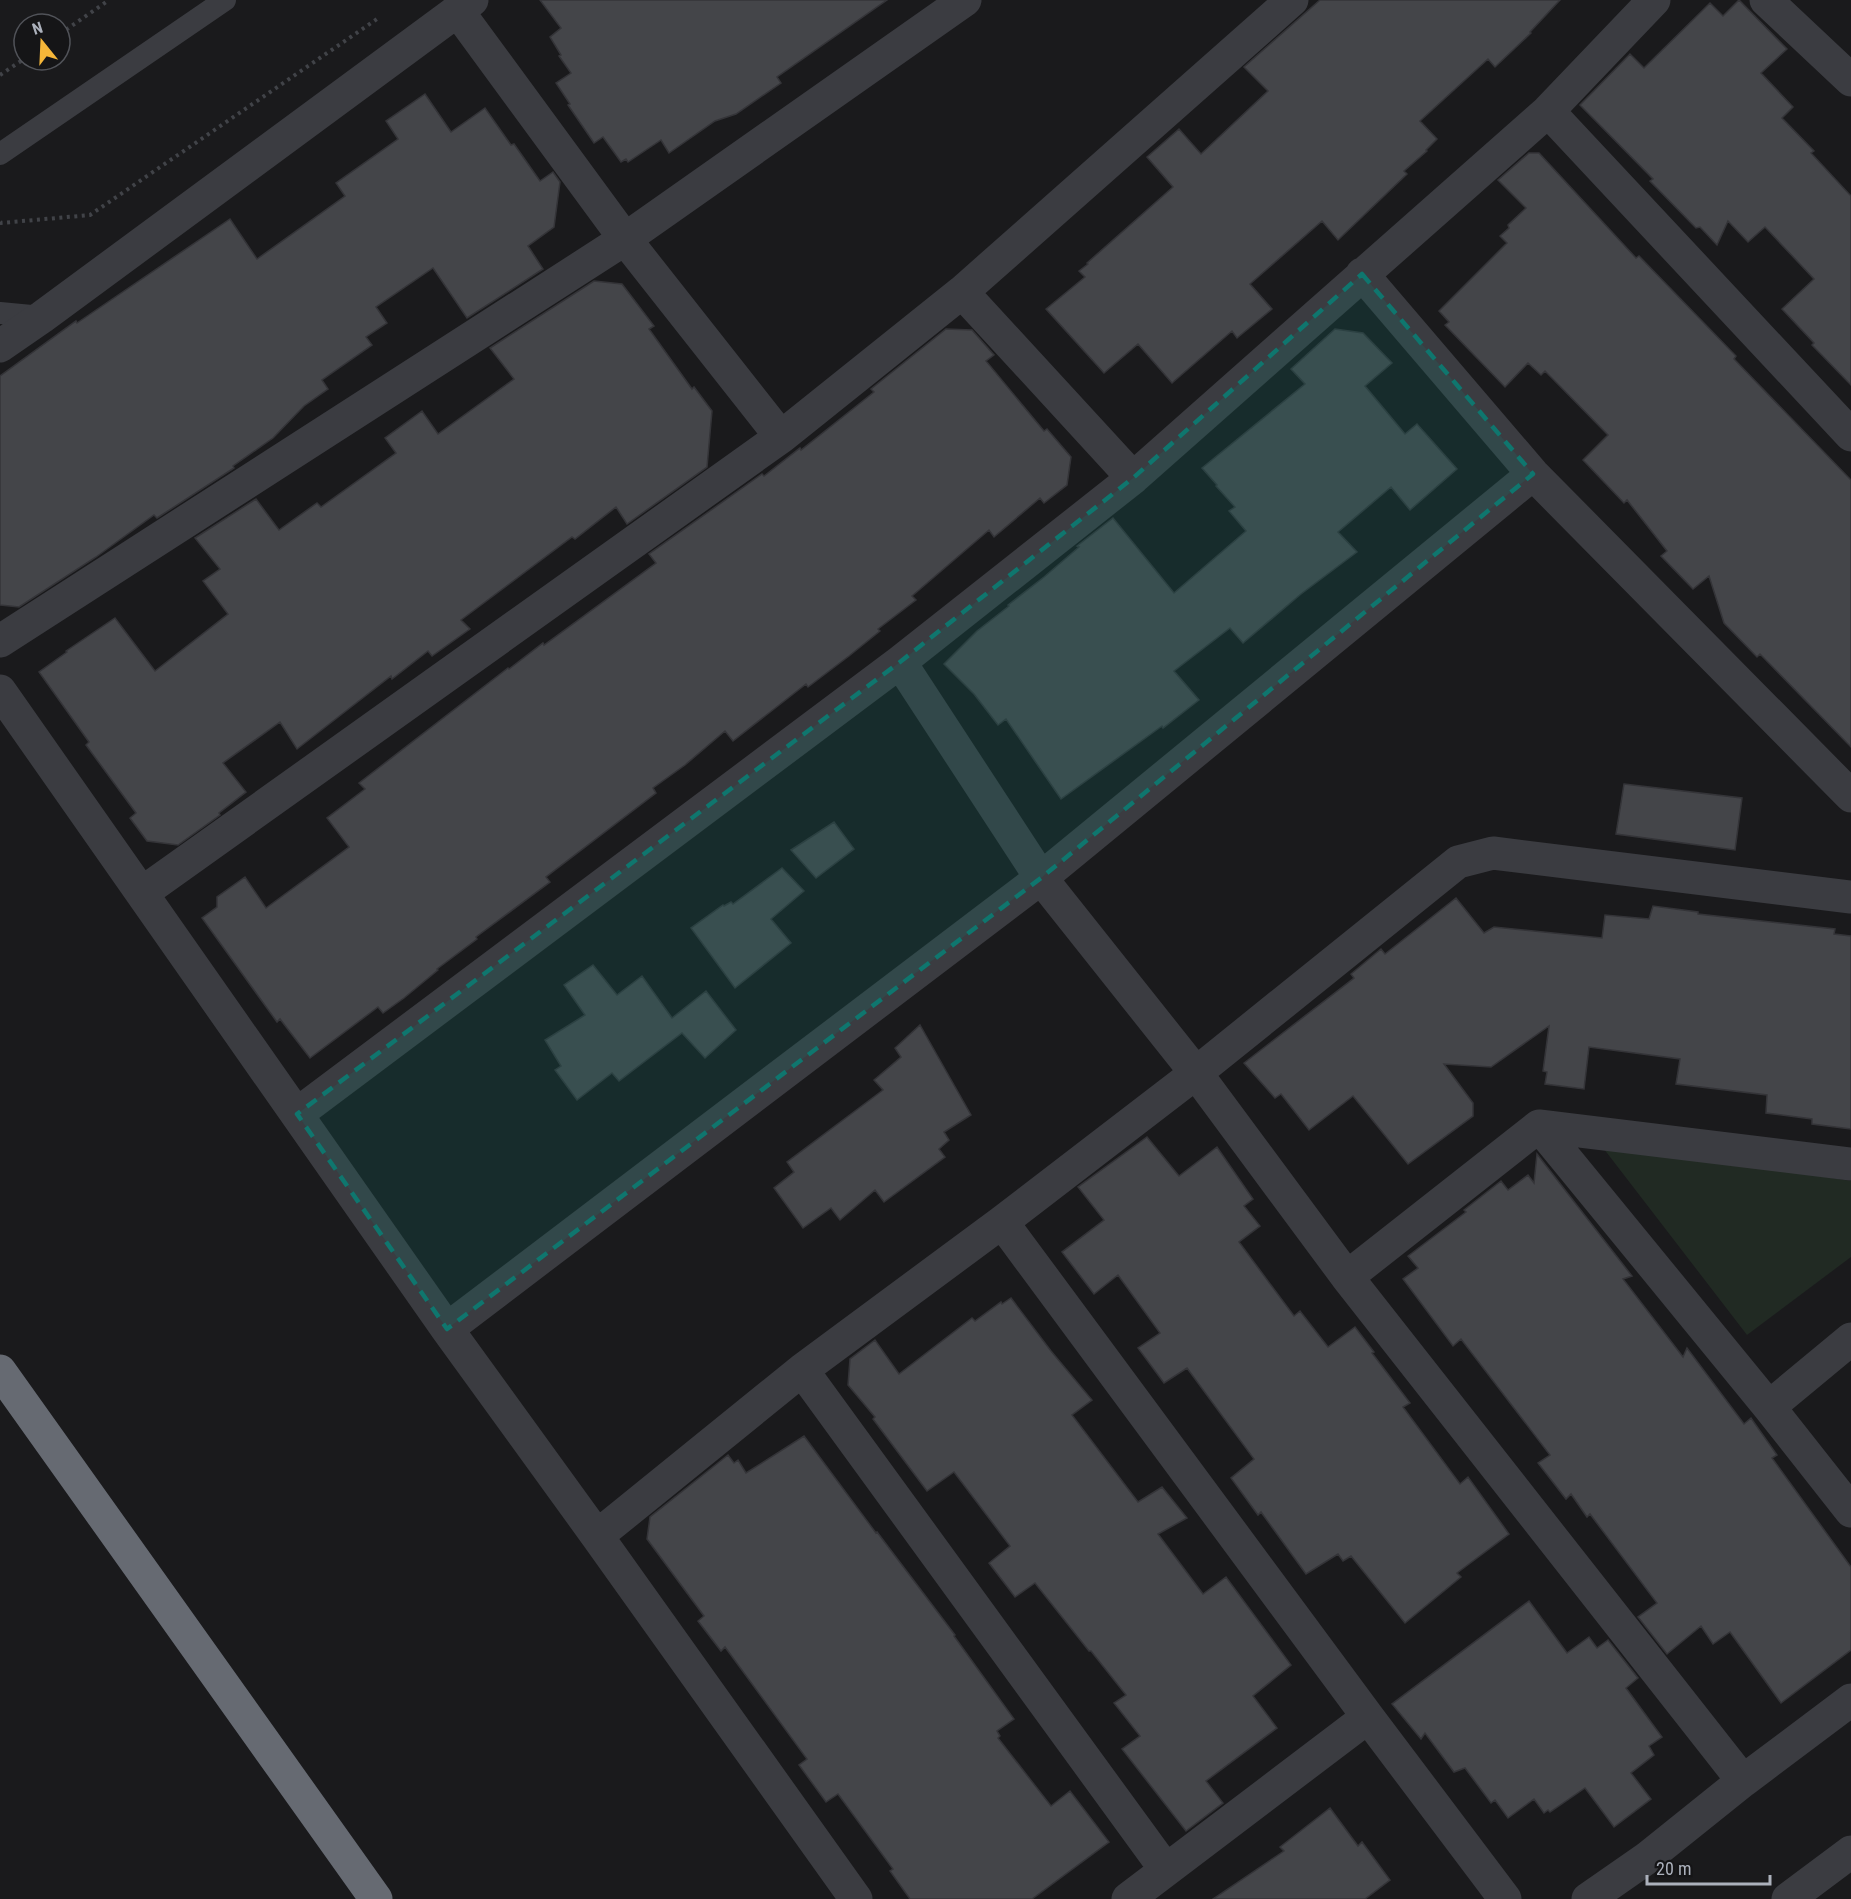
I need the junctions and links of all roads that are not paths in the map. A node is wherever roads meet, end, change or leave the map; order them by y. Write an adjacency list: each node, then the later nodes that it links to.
1 (225, 0): 9 (lane)
2 (965, 0): 10 (street)
3 (1292, 0): 12 (street)
4 (1654, 0): 8 (street)
5 (1766, 0): 7 (street)
6 (464, 5): 10 (street); 14 (street)
7 (1851, 80)
8 (1548, 111): 11 (street); 16 (street)
9 (0, 154)
10 (625, 239): 17 (street); 20 (street)
11 (1362, 274): 18 (street); 19 (street)
12 (962, 292): 17 (street); 19 (street)
13 (0, 313): 14 (lane)
14 (42, 317): 15 (street)
15 (0, 346)
16 (1851, 435)
17 (781, 437): 25 (street)
18 (1533, 474): 23 (street); 24 (street)
19 (1133, 478): 21 (street)
20 (0, 641)
21 (900, 662): 24 (street); 28 (street)
22 (0, 691): 25 (street)
23 (1851, 796)
24 (1041, 878): 27 (street); 33 (street)
25 (142, 893): 28 (street)
26 (1851, 897): 27 (street)
27 (1196, 1073): 31 (street); 32 (street)
28 (297, 1114): 33 (street)
29 (1539, 1126): 30 (street); 32 (street); 37 (street)
30 (1851, 1164)
31 (1002, 1222): 35 (street); 41 (street)
32 (1347, 1277): 42 (street)
33 (447, 1329): 39 (street)
34 (1851, 1340): 37 (street)
35 (802, 1370): 39 (street); 45 (street)
36 (0, 1371): 46 (highway)
37 (1769, 1407): 38 (street)
38 (1851, 1511)
39 (597, 1536): 47 (street)
40 (1851, 1700): 42 (street)
41 (1368, 1718): 45 (street); 49 (street)
42 (1743, 1781): 44 (street)
43 (1851, 1852): 52 (street)
44 (1647, 1858): 50 (street); 51 (street)
45 (1166, 1870): 48 (street)
46 (376, 1899)
47 (856, 1899)
48 (1128, 1899)
49 (1505, 1899)
50 (1588, 1899)
51 (1633, 1899)
52 (1788, 1899)

